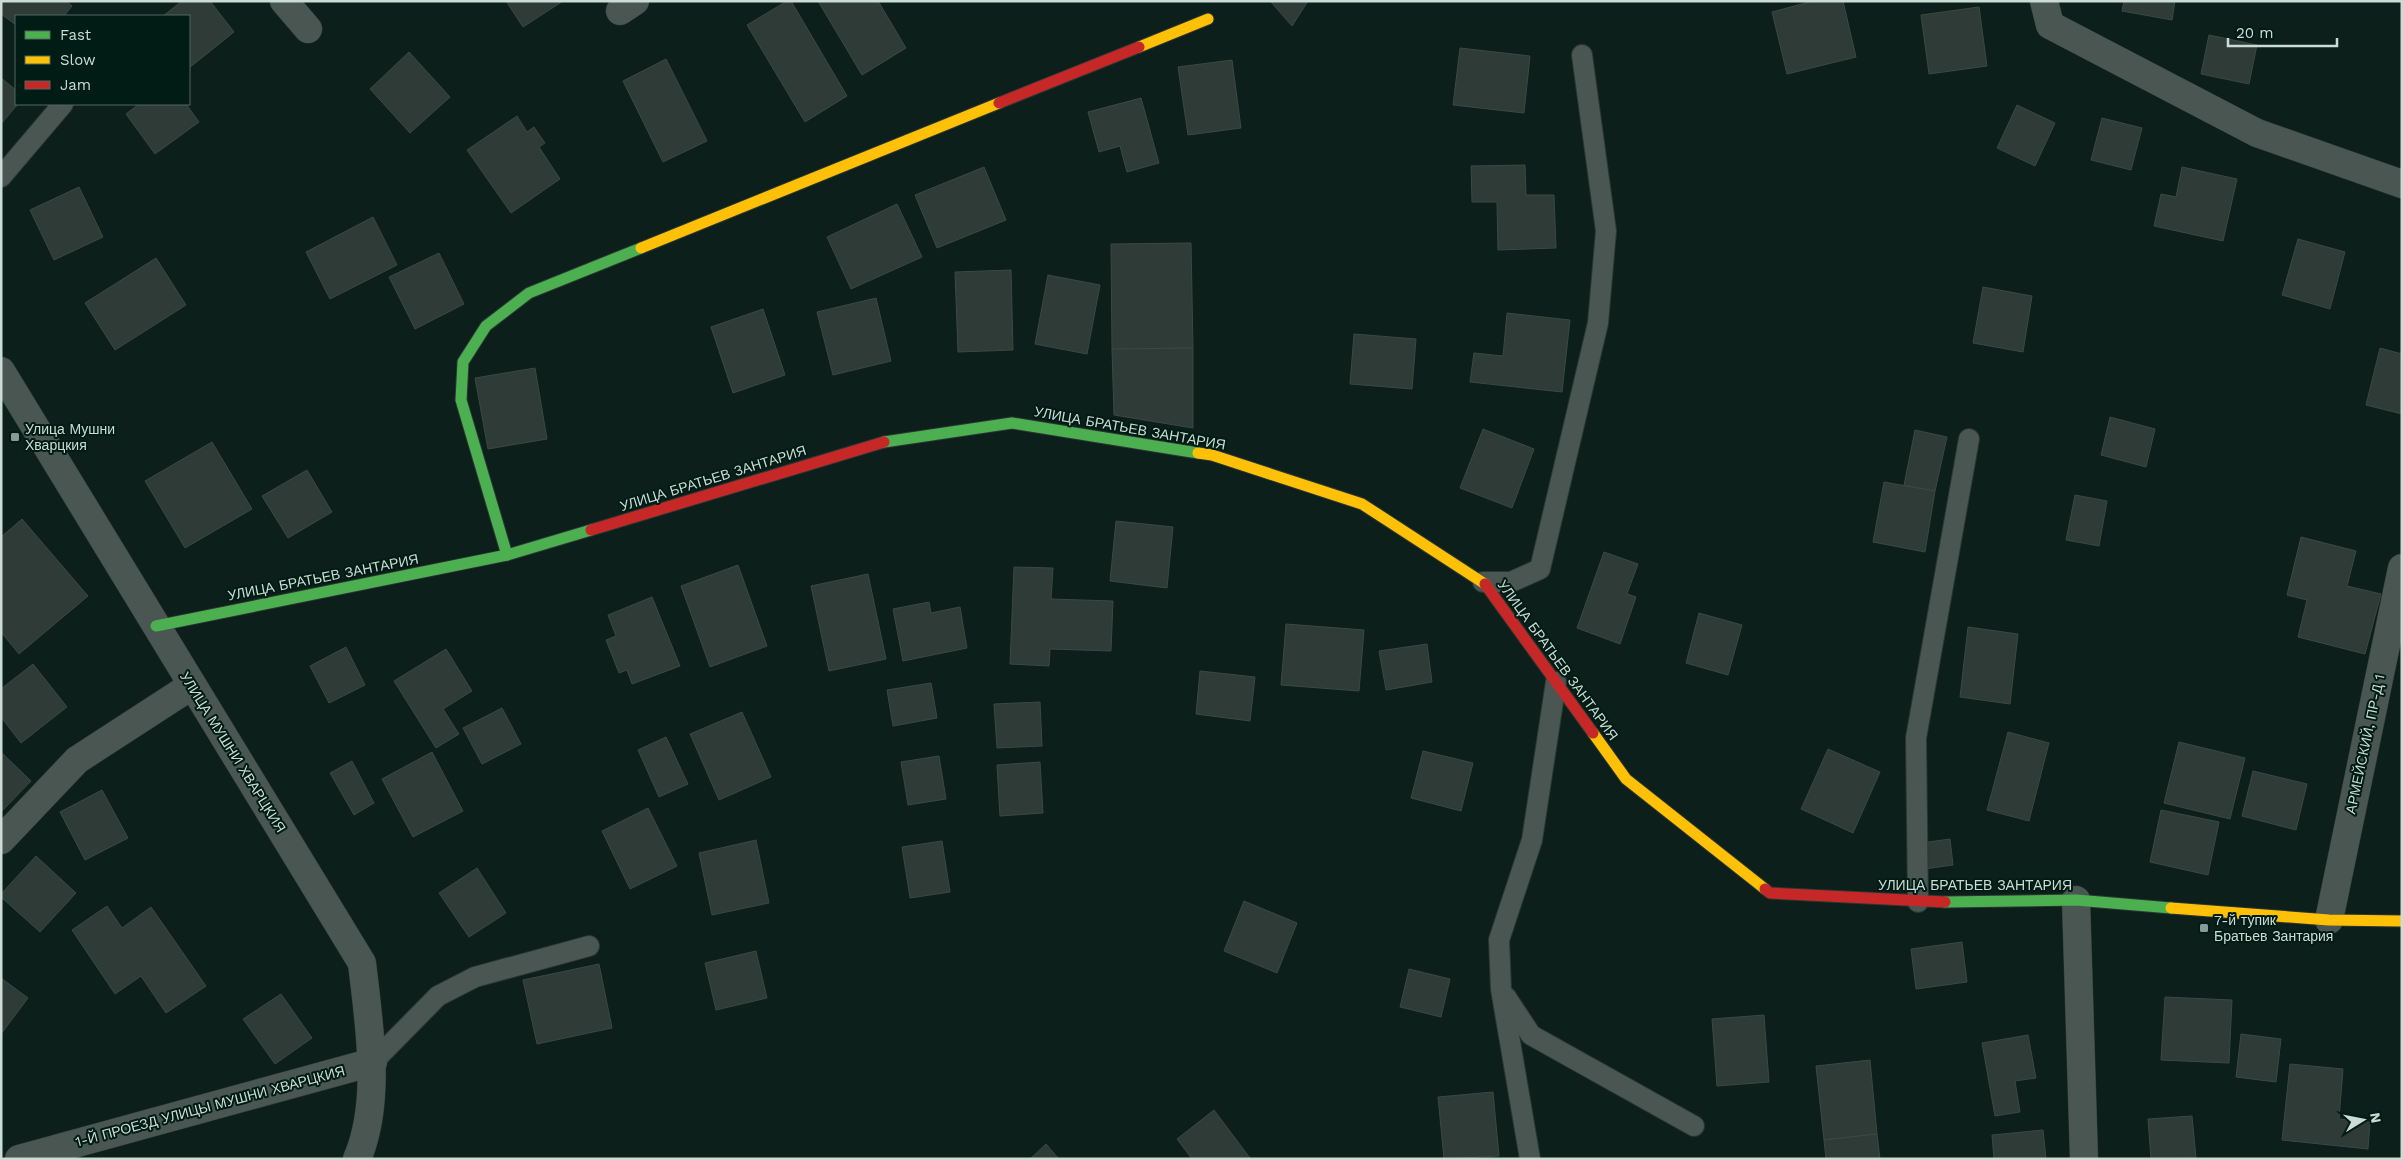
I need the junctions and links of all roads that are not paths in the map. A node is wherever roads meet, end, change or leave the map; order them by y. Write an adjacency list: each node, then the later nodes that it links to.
1 (284, 1): 4 (street)
2 (2044, 1): 8 (street)
3 (1208, 18): 11 (street)
4 (308, 29)
5 (1582, 55): 13 (lane)
6 (62, 105): 7 (lane)
7 (1, 177)
8 (2402, 184)
9 (4, 386): 14 (street, УЛИЦА МУШНИ ХВАРЦКИЯ)
10 (1969, 439): 19 (lane)
11 (507, 555): 13 (street, УЛИЦА БРАТЬЕВ ЗАНТАРИЯ); 14 (street, УЛИЦА БРАТЬЕВ ЗАНТАРИЯ)
12 (2402, 568): 20 (street, АРМЕЙСКИЙ, ПР-Д 1)
13 (1483, 582): 15 (street, УЛИЦА БРАТЬЕВ ЗАНТАРИЯ)
14 (156, 626): 16 (street, УЛИЦА МУШНИ ХВАРЦКИЯ)
15 (1556, 682): 19 (street, УЛИЦА БРАТЬЕВ ЗАНТАРИЯ); 23 (lane)
16 (191, 686): 17 (street); 24 (street, УЛИЦА МУШНИ ХВАРЦКИЯ)
17 (1, 840)
18 (2076, 900): 19 (street, УЛИЦА БРАТЬЕВ ЗАНТАРИЯ); 20 (street, УЛИЦА БРАТЬЕВ ЗАНТАРИЯ); 29 (street)
19 (1918, 902)
20 (2329, 920): 21 (street, УЛИЦА БРАТЬЕВ ЗАНТАРИЯ)
21 (2402, 921)
22 (588, 946): 24 (lane)
23 (1501, 989): 25 (lane); 28 (lane)
24 (373, 1062): 26 (street, 1-Й ПРОЕЗД УЛИЦЫ МУШНИ ХВАРЦКИЯ); 27 (street, УЛИЦА МУШНИ ХВАРЦКИЯ)
25 (1694, 1126)
26 (18, 1159)
27 (356, 1159)
28 (1530, 1159)
29 (2084, 1159)

